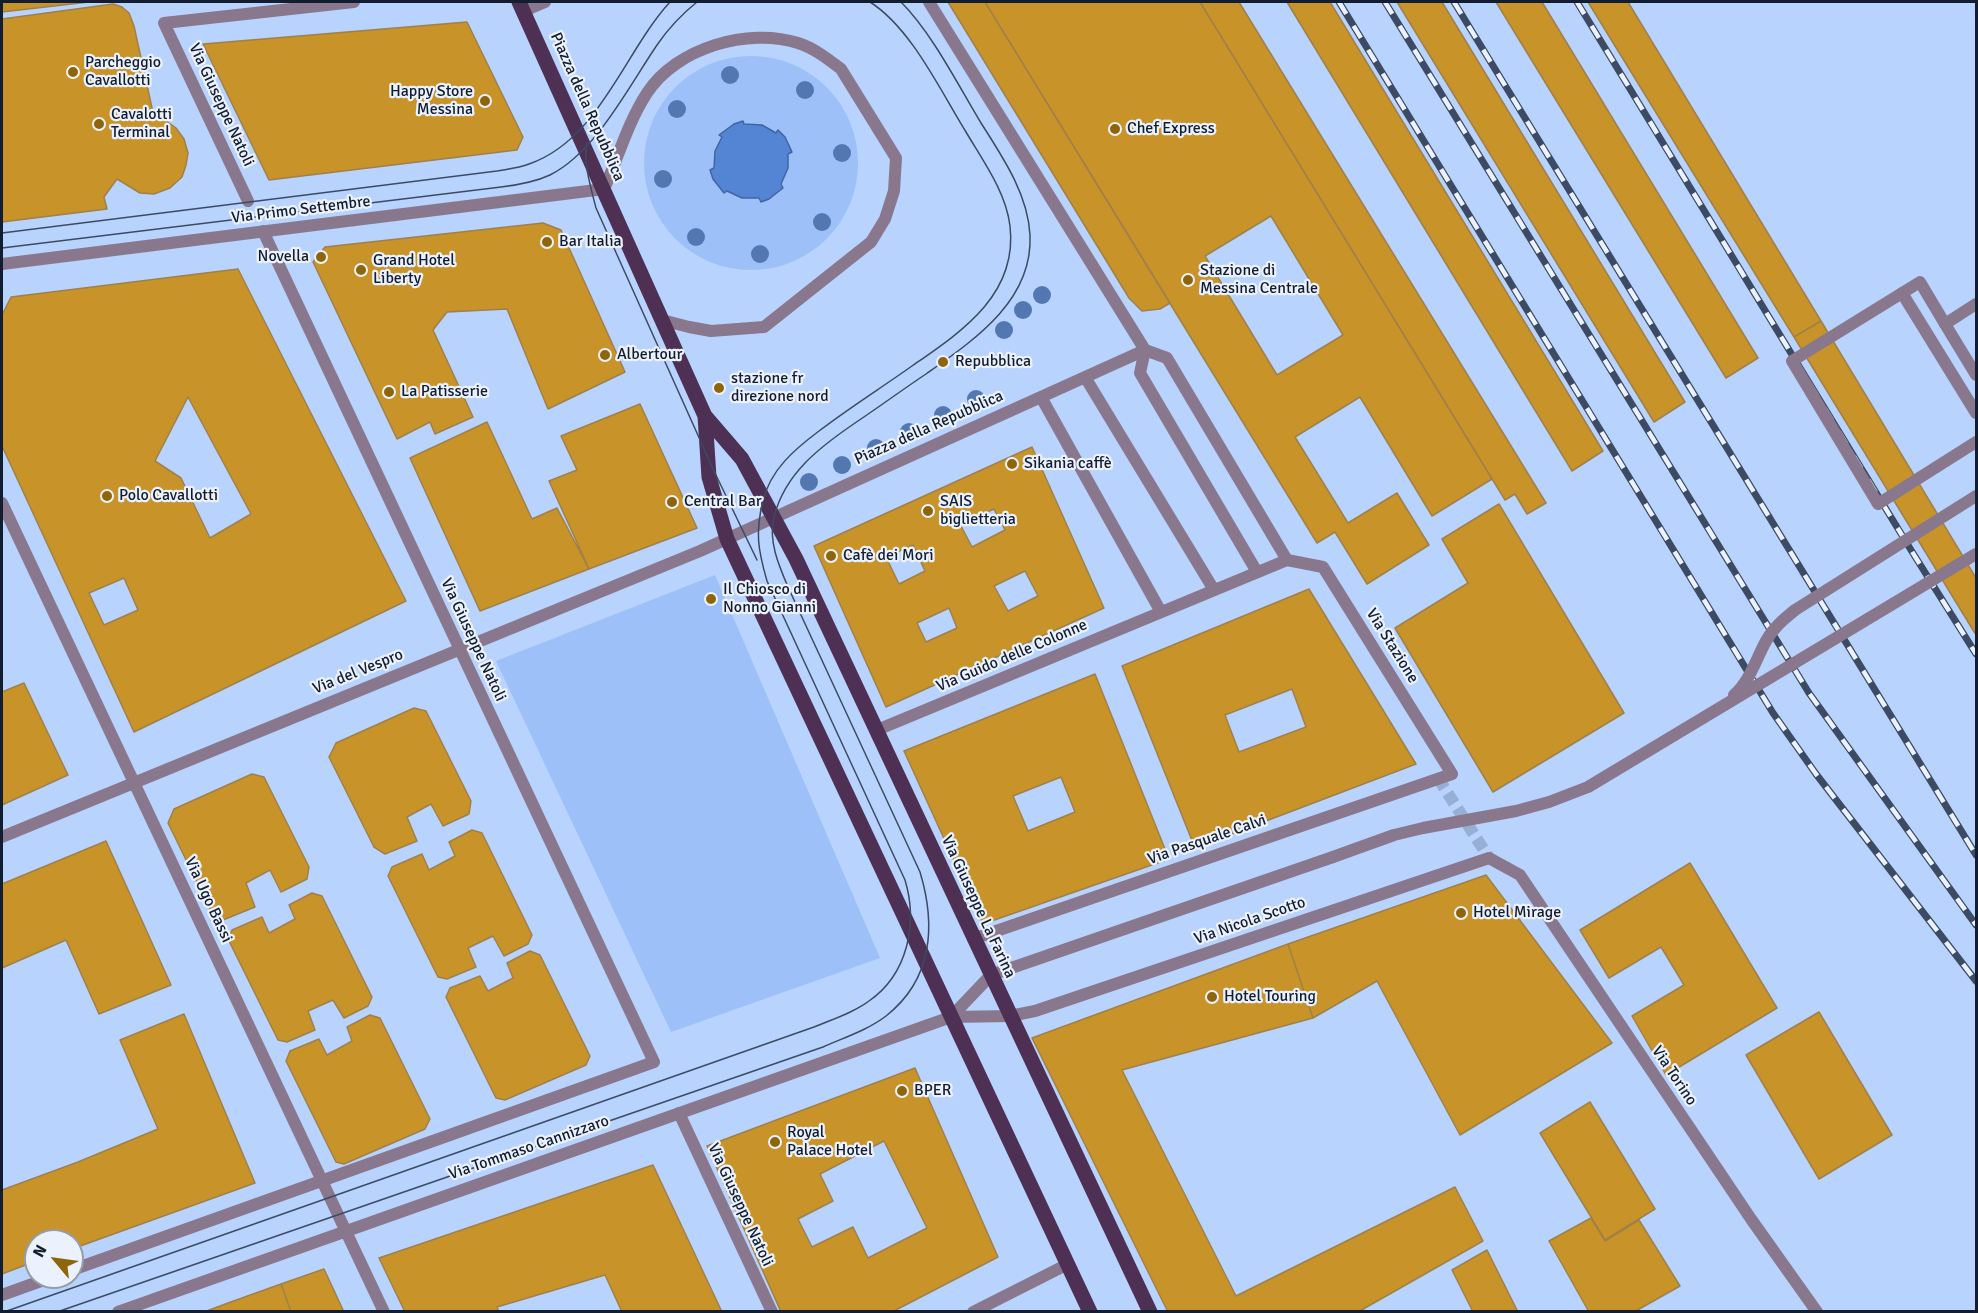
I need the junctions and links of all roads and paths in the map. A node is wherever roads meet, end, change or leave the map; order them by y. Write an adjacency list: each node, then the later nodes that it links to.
1 (354, 2): 6 (street, Via Giuseppe Natoli)
2 (545, 2): 4 (street)
3 (929, 2): 13 (street)
4 (521, 6): 5 (main road, Piazza della Repubblica)
5 (604, 189): 7 (street, Via Primo Settembre); 11 (main road, Piazza della Repubblica); 11 (street)
6 (248, 201)
7 (263, 231): 8 (street, Via Primo Settembre); 29 (street, Via Giuseppe Natoli)
8 (2, 264)
9 (1902, 293): 12 (street, bridge); 17 (street); 19 (street, bridge)
10 (1977, 304): 12 (street)
11 (662, 320): 18 (main road, Piazza della Repubblica)
12 (1945, 324): 14 (street)
13 (1145, 350): 15 (street, Piazza della Repubblica); 25 (street); 26 (street)
14 (1977, 375)
15 (1085, 377): 16 (street, Piazza della Repubblica); 27 (street)
16 (1041, 397): 22 (street, Piazza della Repubblica); 28 (street)
17 (1974, 405)
18 (705, 416): 22 (main road, Via Giuseppe La Farina); 23 (main road)
19 (1977, 442)
20 (1977, 496): 30 (street, bridge)
21 (2, 502): 33 (street, Via Ugo Bassi)
22 (774, 518): 23 (street, Piazza della Repubblica); 31 (main road, Via Giuseppe La Farina)
23 (726, 539): 29 (street, Via del Vespro); 39 (main road)
24 (1977, 554): 30 (street, bridge)
25 (1287, 560): 26 (street, Via Guido delle Colonne); 32 (street, Via Stazione)
26 (1257, 572): 27 (street, Via Guido delle Colonne)
27 (1214, 590): 28 (street, Via Guido delle Colonne)
28 (1161, 612): 31 (street, Via Guido delle Colonne)
29 (459, 648): 33 (street, Via del Vespro); 41 (street, Via Giuseppe Natoli)
30 (1722, 706): 37 (street, bridge)
31 (876, 730): 36 (main road, Via Giuseppe La Farina)
32 (1452, 774): 36 (street, Via Pasquale Calvi)
33 (134, 782): 34 (street, Via del Vespro); 41 (street, Via Ugo Bassi)
34 (2, 837)
35 (1494, 861): 38 (street, Via Nicola Scotto); 53 (street, Via Torino)
36 (973, 939): 37 (main road, Via Giuseppe La Farina)
37 (991, 975): 38 (main road, Via Giuseppe La Farina); 39 (street)
38 (1010, 1016): 39 (street, Via Nicola Scotto); 52 (main road, Via Giuseppe La Farina)
39 (951, 1017): 40 (street, Via Tommaso Cannizzaro); 43 (main road)
40 (679, 1113): 42 (street, Via Tommaso Cannizzaro); 49 (street, Via Giuseppe Natoli)
41 (322, 1180): 42 (street, Via Ugo Bassi); 44 (street)
42 (346, 1230): 47 (street, Via Tommaso Cannizzaro); 48 (street, Via Ugo Bassi)
43 (1068, 1264): 50 (street); 51 (main road)
44 (84, 1266)
45 (24, 1287): 46 (street)
46 (2, 1295)
47 (118, 1311)
48 (384, 1311)
49 (772, 1311)
50 (973, 1311)
51 (1090, 1311)
52 (1150, 1311)
53 (1817, 1311)

